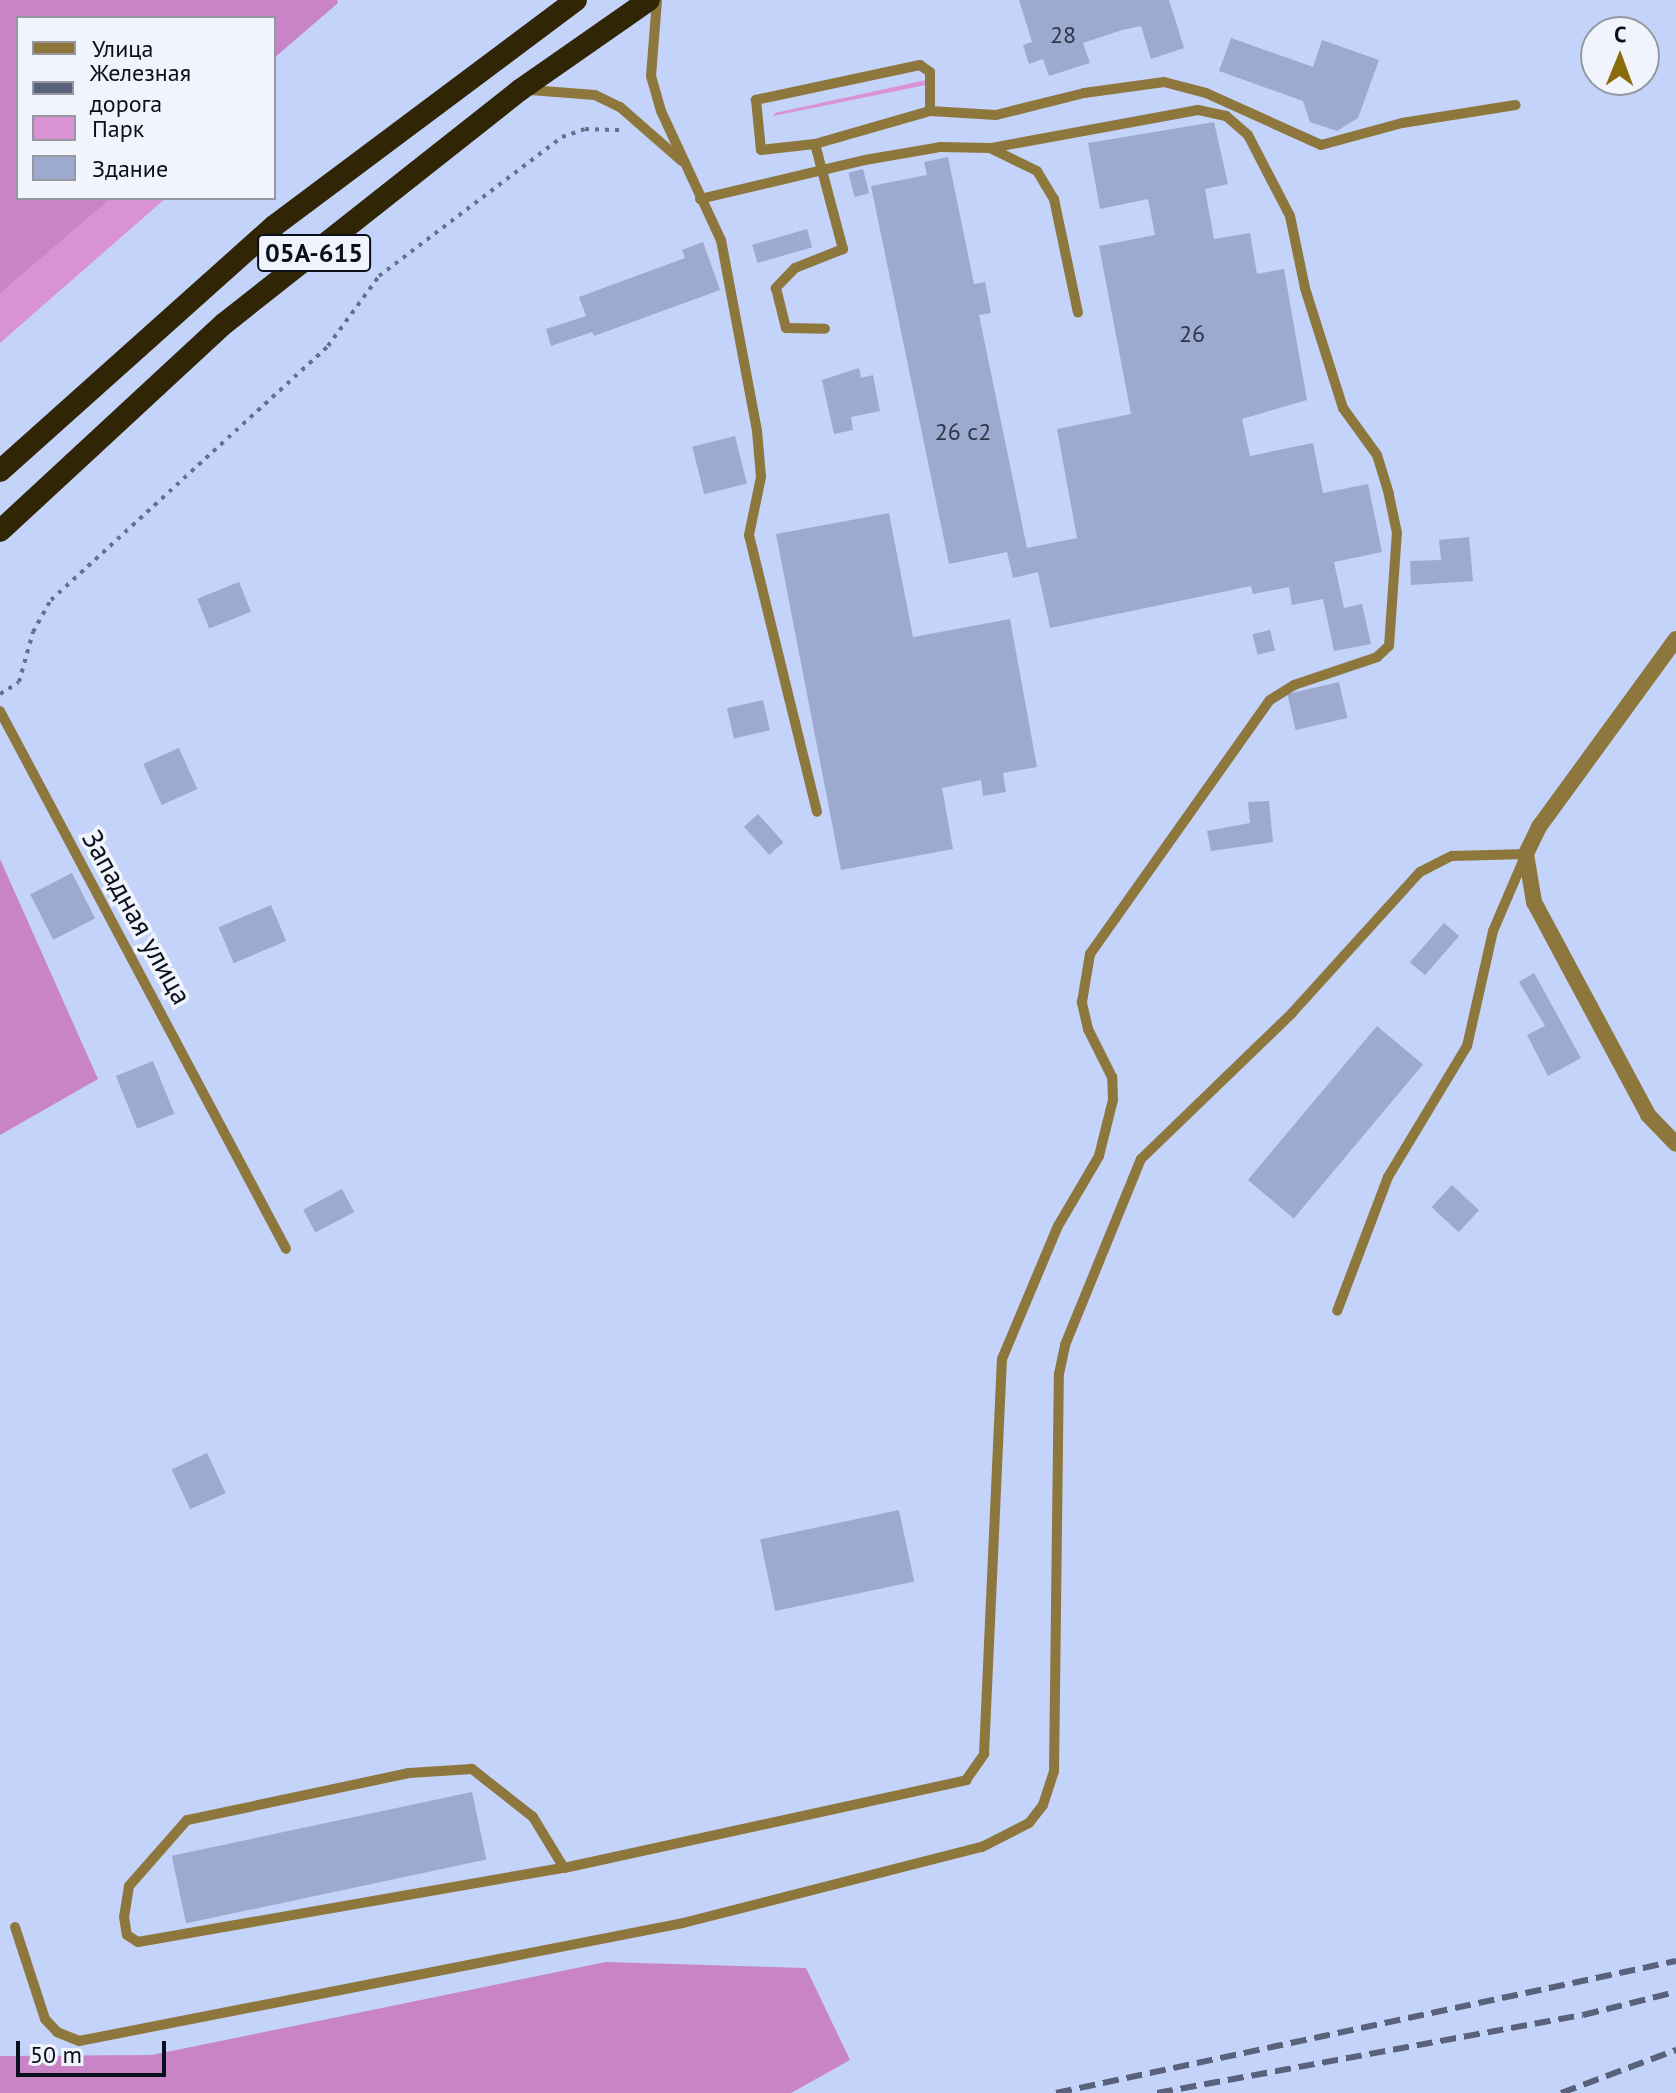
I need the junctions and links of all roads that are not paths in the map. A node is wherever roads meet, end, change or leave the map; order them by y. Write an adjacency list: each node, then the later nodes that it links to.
1 (576, 0): 14 (highway, 05А-615)
2 (649, 0): 4 (highway, 05А-615)
3 (657, 0): 9 (lane)
4 (520, 90): 9 (lane); 15 (highway, 05А-615)
5 (1516, 105): 6 (lane)
6 (930, 111): 7 (lane); 7 (lane)
7 (815, 144): 10 (lane)
8 (990, 148): 10 (lane); 12 (lane); 25 (lane)
9 (684, 162): 11 (lane)
10 (821, 170): 11 (lane); 13 (lane)
11 (700, 199): 20 (lane)
12 (1078, 313)
13 (825, 329)
14 (0, 471)
15 (3, 532)
16 (1676, 639): 21 (street)
17 (0, 711): 19 (lane, Западная улица)
18 (0, 730): 19 (lane, Западная улица)
19 (24, 760): 23 (lane, Западная улица)
20 (817, 812)
21 (1526, 854): 22 (street); 24 (lane); 26 (lane)
22 (1676, 1144)
23 (286, 1249)
24 (1337, 1311)
25 (564, 1868): 25 (lane)
26 (15, 1927)

